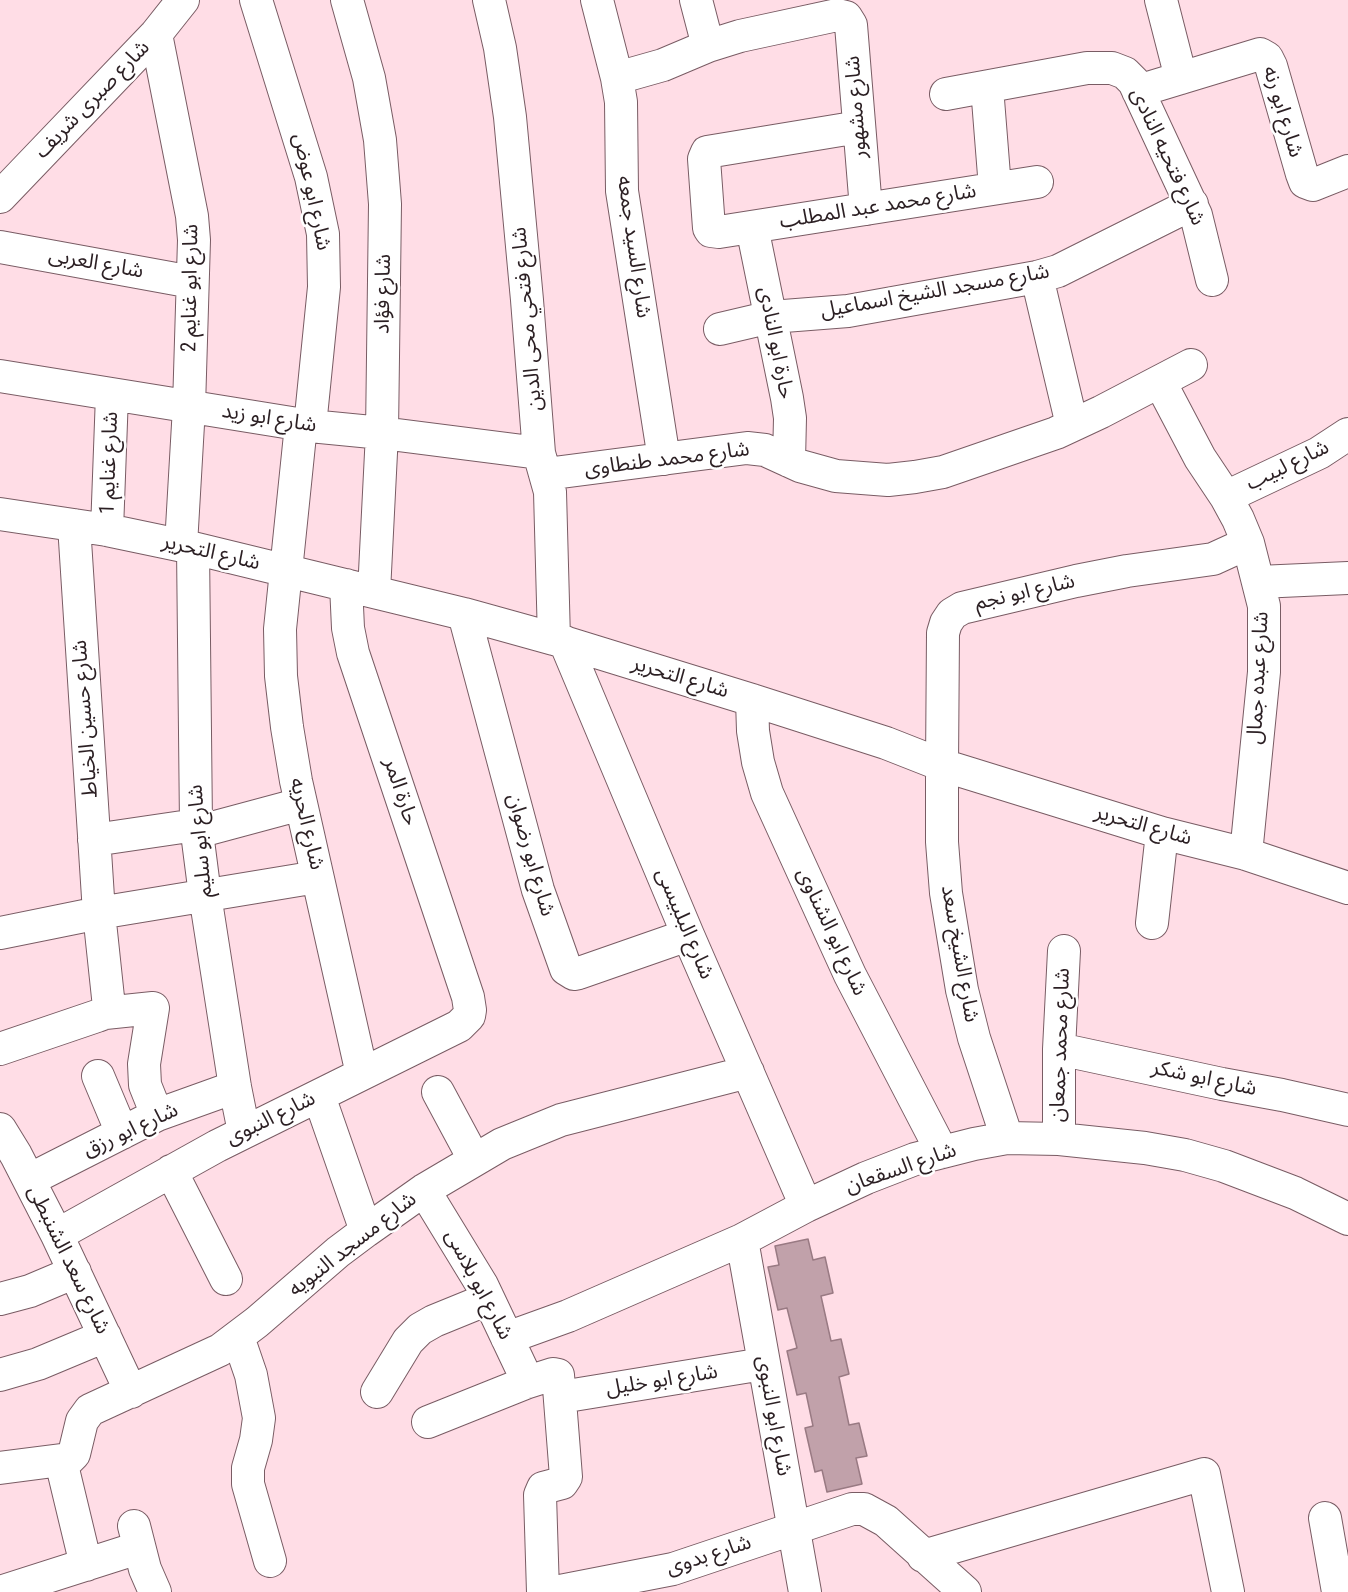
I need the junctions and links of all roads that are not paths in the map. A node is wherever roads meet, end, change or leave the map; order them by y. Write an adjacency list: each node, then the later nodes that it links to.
1 (183, 0): 9 (street, شارع صبرى شريف)
2 (256, 0): 36 (street, شارع ابو عوض)
3 (347, 0): 37 (street, شارع فؤاد)
4 (489, 0): 41 (street, شارع فتحي محى الدين)
5 (597, 0): 11 (street, شارع السيد جمعه)
6 (696, 0): 10 (street)
7 (1161, 0): 12 (street)
8 (802, 11): 10 (street); 16 (street, شارع مشهور)
9 (156, 34): 20 (street, شارع صبرى شريف); 27 (street, شارع ابو غنايم 2)
10 (708, 46): 11 (street)
11 (617, 78): 39 (street, شارع السيد جمعه)
12 (1181, 78): 14 (street, شارع ابو رنه); 17 (street, شارع ابو رنه)
13 (987, 87): 14 (street, شارع فتحيه النادى); 15 (street, شارع فتحيه النادى); 19 (street)
14 (1138, 91): 21 (street, شارع فتحيه النادى)
15 (946, 94)
16 (859, 127): 22 (street, شارع مشهور); 23 (street, شارع محمد عبد المطلب)
17 (1348, 171)
18 (1037, 182): 19 (street, شارع محمد عبد المطلب)
19 (995, 188): 22 (street, شارع محمد عبد المطلب)
20 (0, 197)
21 (1192, 204): 25 (street, شارع مسجد الشيخ اسماعيل); 26 (street, شارع فتحيه النادى)
22 (866, 209): 23 (street, شارع محمد عبد المطلب)
23 (752, 227): 28 (street, حارة ابو النادى)
24 (0, 247): 27 (street, شارع العربى)
25 (1037, 278): 28 (street, شارع مسجد الشيخ اسماعيل); 35 (street)
26 (1212, 280)
27 (192, 282): 34 (street, شارع ابو غنايم 2)
28 (771, 317): 29 (street, شارع مسجد الشيخ اسماعيل); 40 (street, حارة ابو النادى)
29 (720, 329)
30 (1191, 365): 32 (street, شارع محمد طنطاوى)
31 (0, 376): 33 (street, شارع ابو زيد)
32 (1160, 382): 35 (street, شارع محمد طنطاوى); 42 (street, شارع عبده جمال)
33 (112, 395): 34 (street, شارع ابو زيد); 45 (street, شارع غنايم 1)
34 (189, 407): 36 (street, شارع ابو زيد); 47 (street, شارع ابو غنايم 2)
35 (1072, 425): 40 (street, شارع محمد طنطاوى)
36 (305, 426): 37 (street, شارع ابو زيد); 48 (street, شارع ابو عوض)
37 (382, 433): 41 (street, شارع ابو زيد); 51 (street, شارع فؤاد)
38 (1348, 434): 42 (street, شارع لبيب)
39 (664, 459): 40 (street, شارع محمد طنطاوى); 41 (street, شارع محمد طنطاوى)
40 (789, 461)
41 (542, 464): 53 (street, شارع فتحي محى الدين)
42 (1226, 497): 46 (street, شارع عبده جمال)
43 (0, 514): 44 (street, شارع التحرير)
44 (74, 525): 45 (street, شارع التحرير); 59 (street, شارع حسين الخياط)
45 (107, 530): 47 (street, شارع التحرير)
46 (1248, 543): 50 (street, شارع عبده جمال); 55 (street, شارع ابو نجم)
47 (187, 546): 48 (street, شارع التحرير); 57 (street, شارع ابو سليم)
48 (287, 570): 51 (street, شارع التحرير); 56 (street, شارع الحريه)
49 (1348, 578): 50 (street)
50 (1259, 582): 60 (street, شارع عبده جمال)
51 (360, 588): 52 (street, شارع التحرير); 69 (street, حارة المر)
52 (464, 614): 53 (street, شارع التحرير); 67 (street, شارع ابو رضوان)
53 (559, 640): 54 (street, شارع التحرير); 67 (street, شارع البلبيسى)
54 (752, 700): 55 (street, شارع التحرير); 85 (street, شارع ابو الشناوى)
55 (942, 765): 58 (street, شارع التحرير); 83 (street, شارع الشيخ سعد)
56 (301, 804): 57 (street); 61 (street, شارع الحريه)
57 (197, 828): 59 (street); 63 (street, شارع ابو سليم)
58 (1162, 833): 60 (street, شارع التحرير); 65 (street)
59 (94, 840): 64 (street, شارع حسين الخياط)
60 (1246, 854): 62 (street, شارع التحرير)
61 (317, 877): 63 (street); 74 (street, شارع الحريه)
62 (1348, 888)
63 (205, 895): 64 (street); 76 (street, شارع ابو سليم)
64 (99, 914): 66 (street); 70 (street, شارع حسين الخياط)
65 (1152, 923)
66 (0, 933)
67 (688, 935): 73 (street, شارع البلبيسى)
68 (1064, 951): 72 (street, شارع محمد جمعان)
69 (468, 997): 74 (street, شارع النبوى)
70 (105, 1013): 71 (street); 80 (street)
71 (0, 1049)
72 (1059, 1049): 79 (street, شارع ابو شكر); 84 (street, شارع محمد جمعان)
73 (748, 1072): 87 (street, شارع مسجد النبويه); 90 (street, شارع البلبيسى)
74 (362, 1074): 78 (street, شارع النبوى)
75 (98, 1076): 82 (street)
76 (235, 1087): 80 (street, شارع ابو رزق); 81 (street, شارع ابو سليم)
77 (438, 1092): 87 (street)
78 (318, 1096): 81 (street, شارع النبوى); 92 (street)
79 (1348, 1110)
80 (157, 1115): 82 (street, شارع ابو رزق)
81 (244, 1132): 88 (street, شارع النبوى)
82 (122, 1133): 86 (street, شارع ابو رزق)
83 (1007, 1138): 84 (street, شارع السقعان); 85 (street, شارع السقعان)
84 (1059, 1139): 91 (street, شارع السقعان)
85 (942, 1152): 90 (street, شارع السقعان)
86 (11, 1156): 93 (street, شارع سعد الشنبطى)
87 (474, 1159): 89 (street, شارع مسجد النبويه)
88 (171, 1171): 93 (street, شارع النبوى); 96 (street)
89 (424, 1190): 92 (street, شارع مسجد النبويه); 98 (street, شارع ابو بلاسى)
90 (806, 1206): 94 (street, شارع السقعان)
91 (1348, 1219)
92 (366, 1231): 100 (street, شارع مسجد النبويه)
93 (57, 1235): 95 (street, شارع سعد الشنبطى)
94 (742, 1240): 101 (street, شارع السقعان); 102 (street, شارع ابو النبوى)
95 (75, 1272): 97 (street); 99 (street, شارع سعد الشنبطى)
96 (226, 1279)
97 (0, 1299)
98 (488, 1299): 101 (street, شارع ابو بلاسى); 107 (street)
99 (105, 1336): 103 (street); 106 (street, شارع سعد الشنبطى)
100 (238, 1337): 106 (street, شارع مسجد النبويه); 114 (street)
101 (507, 1338): 104 (street, شارع ابو بلاسى)
102 (764, 1364): 105 (street, شارع ابو خليل); 112 (street, شارع ابو النبوى)
103 (0, 1375)
104 (528, 1382): 105 (street, شارع ابو خليل); 108 (street)
105 (560, 1387): 119 (street)
106 (131, 1392): 109 (street, شارع مسجد النبويه)
107 (377, 1392)
108 (428, 1422)
109 (61, 1461): 110 (street); 115 (street)
110 (0, 1468)
111 (1325, 1518): 124 (street)
112 (792, 1529): 113 (street, شارع بدوى); 116 (street, شارع بدوى); 121 (street, شارع ابو النبوى)
113 (923, 1556): 122 (street); 123 (street)
114 (270, 1561)
115 (86, 1565): 117 (street); 118 (street)
116 (674, 1581): 120 (street, شارع بدوى)
117 (0, 1592)
118 (155, 1592)
119 (543, 1592)
120 (555, 1592)
121 (805, 1592)
122 (965, 1592)
123 (1228, 1592)
124 (1338, 1592)

